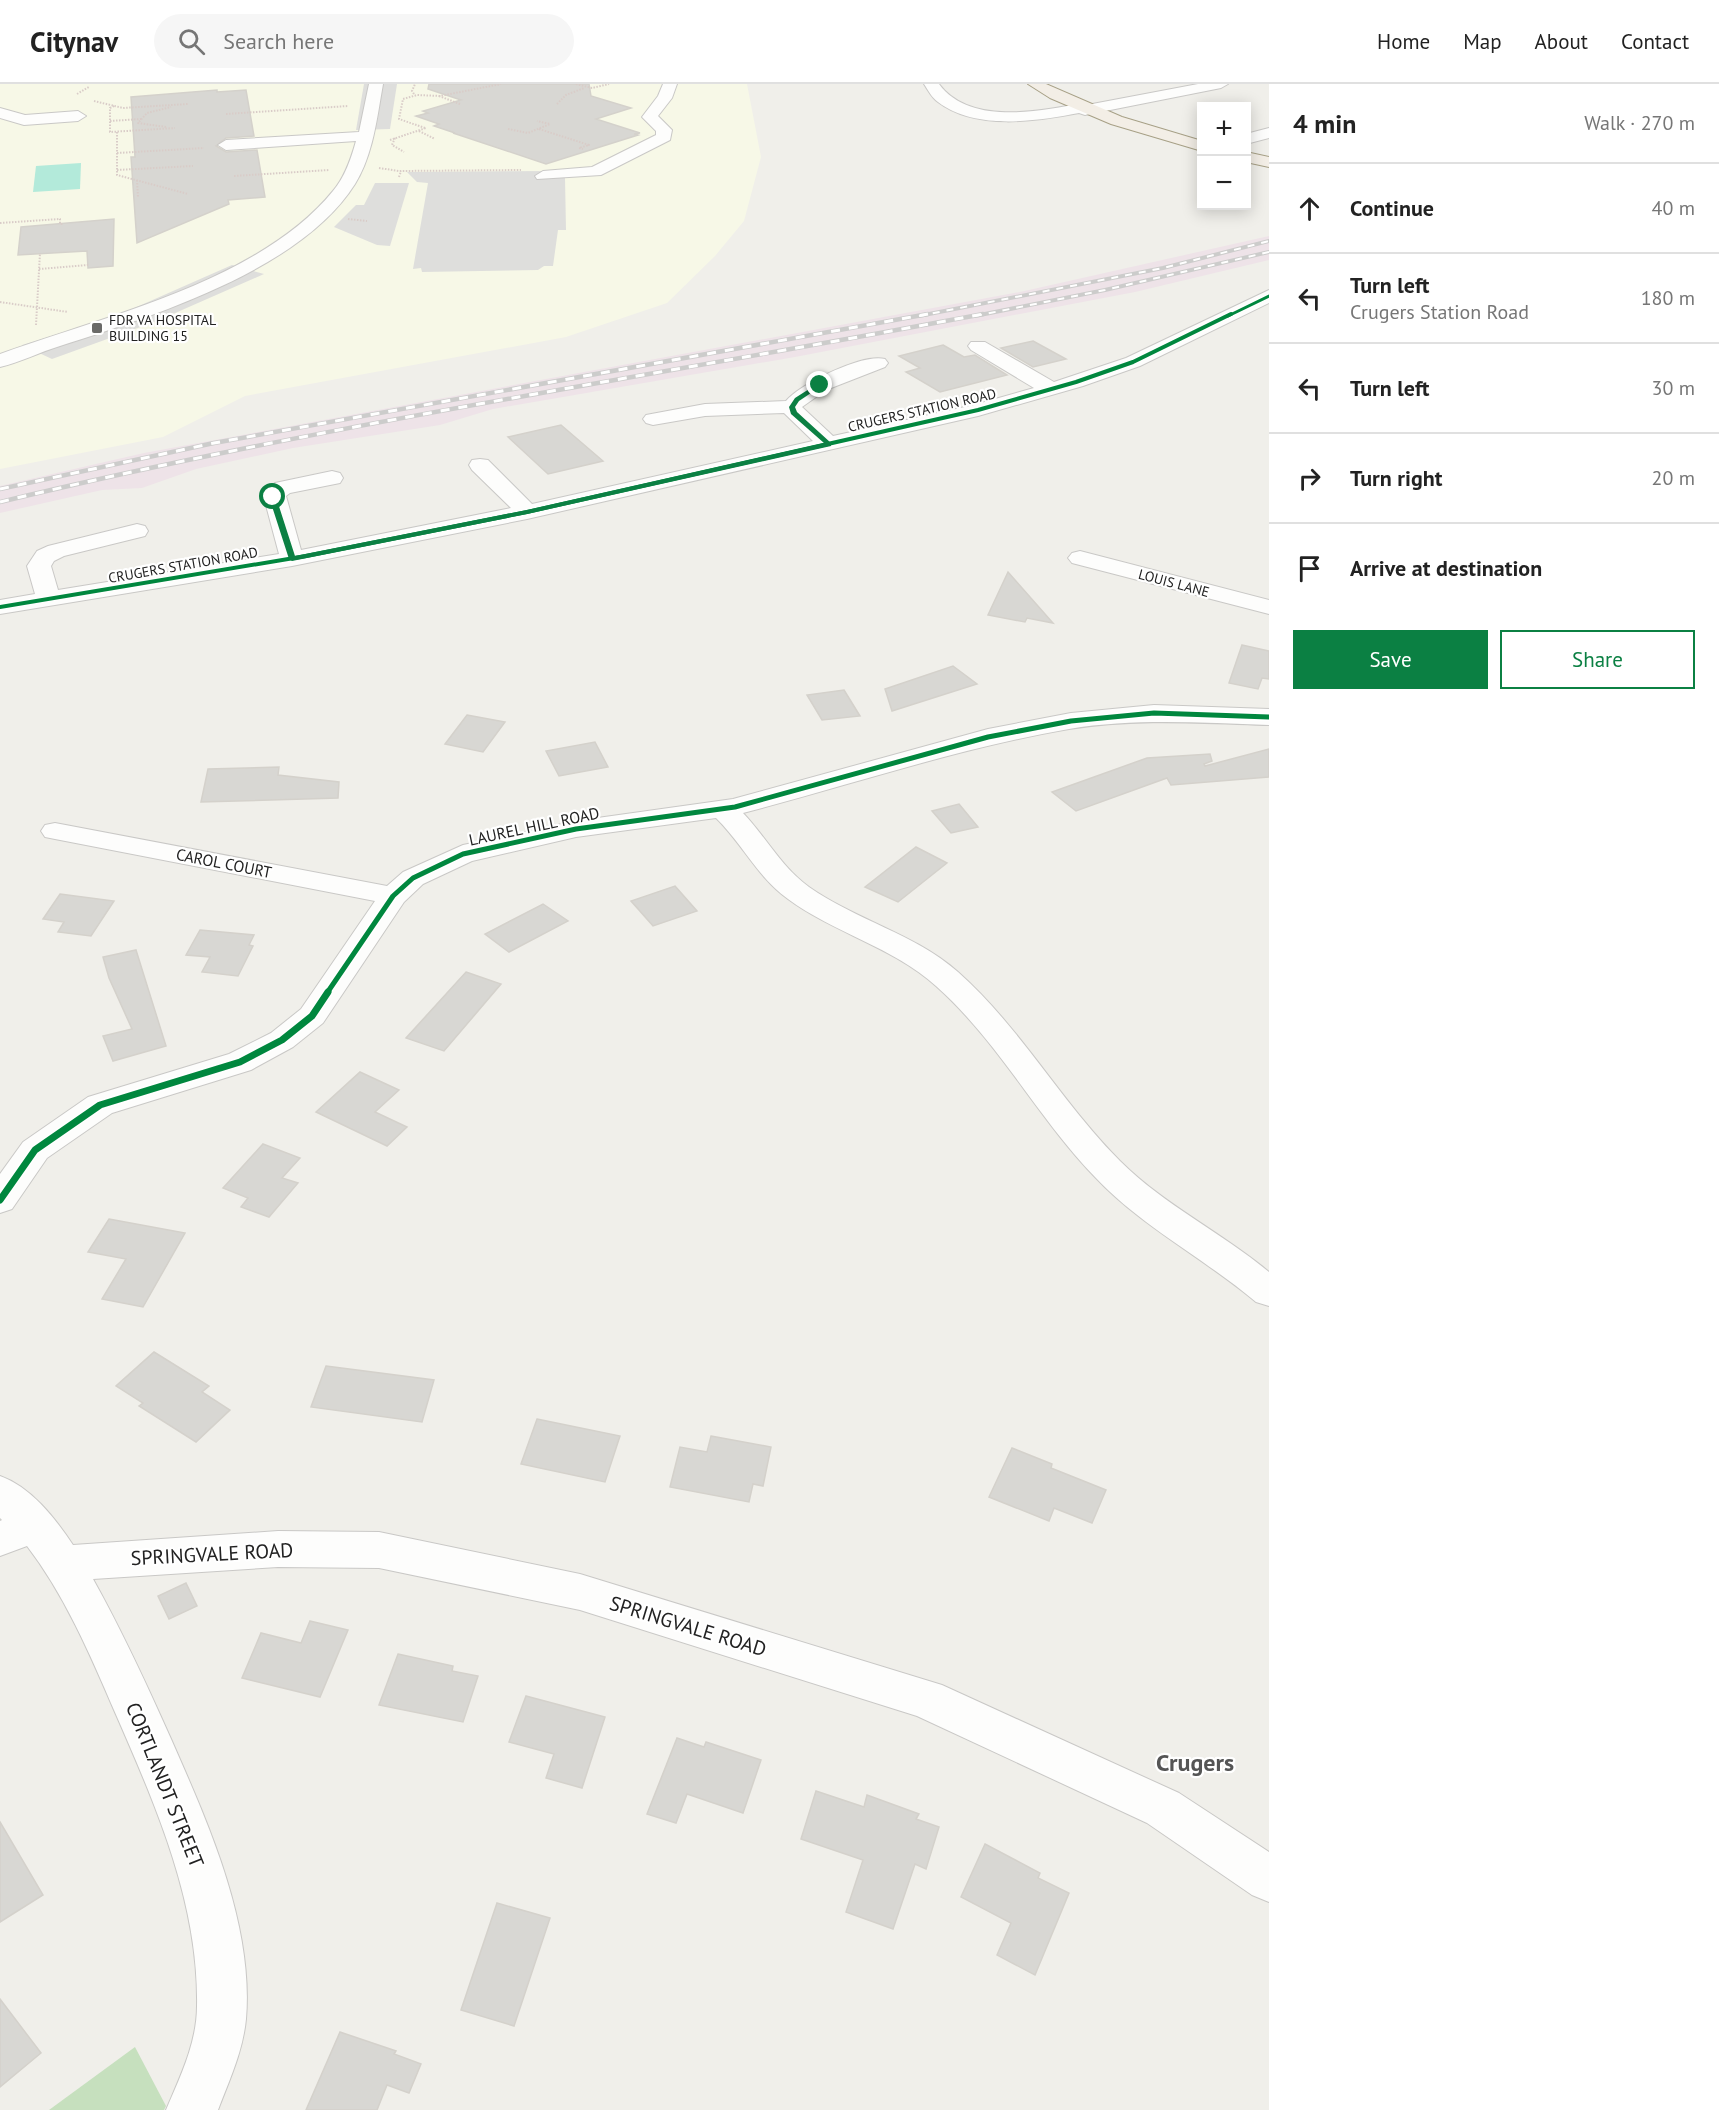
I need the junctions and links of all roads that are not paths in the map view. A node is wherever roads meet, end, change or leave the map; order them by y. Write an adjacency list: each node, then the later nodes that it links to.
1 (376, 84): 10 (street)
2 (669, 84): 16 (street)
3 (931, 84): 6 (street)
4 (1035, 84): 6 (main road)
5 (1221, 84): 6 (street)
6 (1084, 109): 13 (main road)
7 (0, 113): 8 (street)
8 (78, 116)
9 (1269, 133): 11 (street)
10 (365, 136): 12 (street); 19 (street)
11 (1251, 138)
12 (226, 145)
13 (1197, 145)
14 (1251, 158): 15 (main road)
15 (1269, 162)
16 (537, 173)
17 (1269, 296): 23 (street, CRUGERS STATION ROAD)
18 (978, 346): 23 (street)
19 (30, 349): 20 (street); 21 (street)
20 (0, 353)
21 (0, 360)
22 (878, 363): 24 (street)
23 (1051, 389): 26 (street, CRUGERS STATION ROAD)
24 (792, 407): 25 (street); 26 (street)
25 (653, 419)
26 (829, 444): 29 (street, CRUGERS STATION ROAD)
27 (480, 465): 29 (street)
28 (332, 477): 32 (street)
29 (527, 512): 32 (street, CRUGERS STATION ROAD)
30 (137, 531): 33 (street)
31 (1080, 558): 35 (street, LOUIS LANE)
32 (292, 559): 33 (street, CRUGERS STATION ROAD)
33 (49, 599): 34 (street, CRUGERS STATION ROAD)
34 (0, 607)
35 (1269, 608)
36 (1269, 717): 37 (street, LAUREL HILL ROAD)
37 (722, 809): 39 (street, LAUREL HILL ROAD); 41 (street)
38 (56, 831): 39 (street, CAROL COURT)
39 (393, 896): 40 (street, LAUREL HILL ROAD)
40 (0, 1200)
41 (1269, 1292)
42 (0, 1493): 43 (street, CORTLANDT STREET)
43 (17, 1532): 44 (street, CORTLANDT STREET)
44 (61, 1564): 45 (street, SPRINGVALE ROAD); 46 (street, CORTLANDT STREET)
45 (1269, 1879)
46 (192, 2110)

